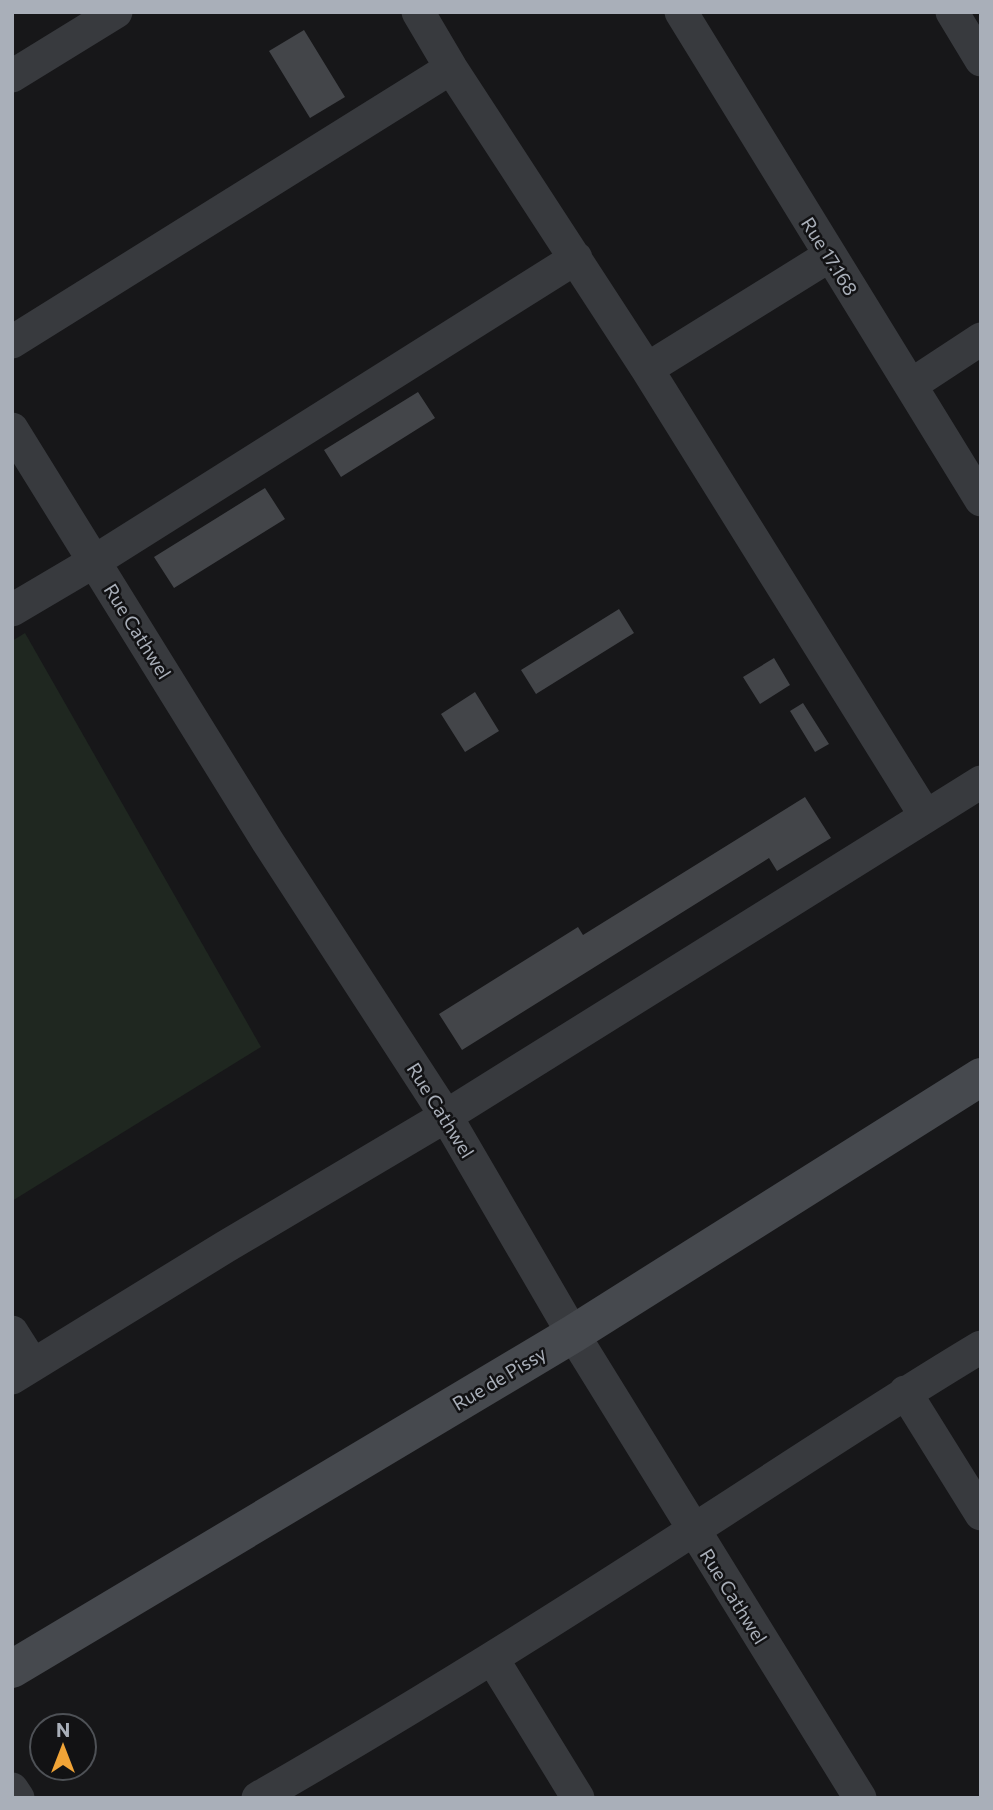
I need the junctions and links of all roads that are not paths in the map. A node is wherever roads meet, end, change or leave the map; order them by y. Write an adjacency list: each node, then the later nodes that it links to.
1 (116, 12): 7 (street)
2 (418, 12): 6 (street)
3 (681, 12): 8 (street, Rue 17.168)
4 (952, 12): 5 (street)
5 (981, 60)
6 (451, 68): 9 (street); 11 (street)
7 (12, 76)
8 (830, 256): 12 (street); 13 (street, Rue 17.168)
9 (576, 258): 12 (street); 16 (street)
10 (981, 339): 13 (street)
11 (12, 342)
12 (647, 369): 19 (street)
13 (911, 385): 15 (street, Rue 17.168)
14 (12, 429): 16 (street, Rue Cathwel)
15 (981, 500)
16 (95, 561): 17 (street); 21 (street, Rue Cathwel)
17 (12, 610)
18 (981, 782): 19 (street)
19 (925, 815): 21 (street)
20 (981, 1077): 23 (street, Rue de Pissy)
21 (446, 1116): 23 (street, Rue Cathwel); 25 (street)
22 (12, 1332): 25 (street)
23 (573, 1334): 28 (street, Rue Cathwel); 30 (street, Rue de Pissy)
24 (981, 1347): 26 (street)
25 (22, 1372)
26 (905, 1392): 27 (street); 28 (street)
27 (981, 1514)
28 (693, 1530): 29 (street); 36 (street, Rue Cathwel)
29 (492, 1658): 31 (street); 35 (street)
30 (12, 1669)
31 (303, 1787): 34 (street)
32 (12, 1789): 33 (street)
33 (18, 1798)
34 (258, 1798)
35 (578, 1798)
36 (860, 1798)

